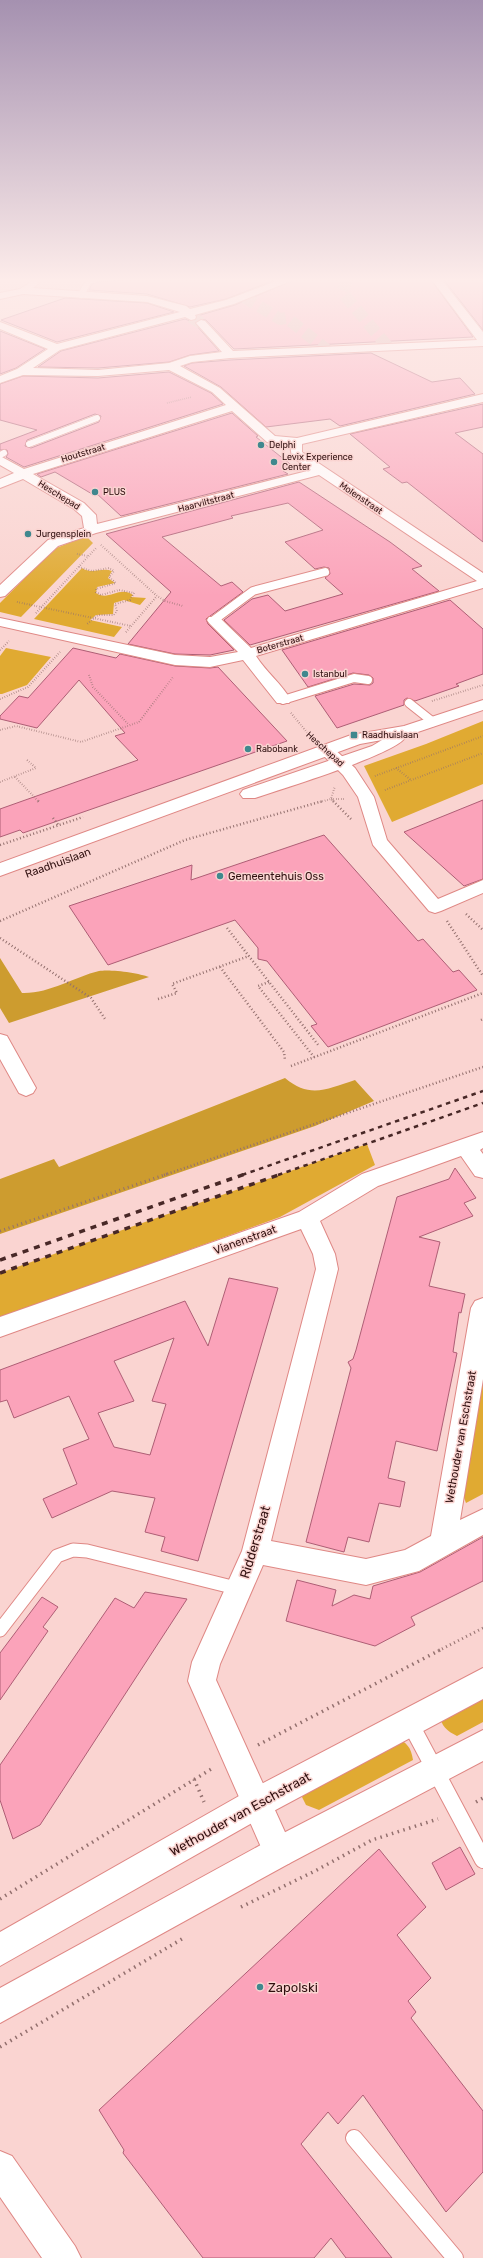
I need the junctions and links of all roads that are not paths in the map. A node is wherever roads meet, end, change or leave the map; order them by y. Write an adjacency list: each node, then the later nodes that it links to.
1 (207, 385): 3 (street)
2 (483, 398): 5 (street)
3 (234, 406): 5 (street); 9 (street, Houtstraat)
4 (97, 418): 6 (lane)
5 (297, 442): 8 (street, Molenstraat)
6 (29, 444)
7 (1, 456): 9 (street, Heschepad)
8 (321, 471): 11 (street, Haarviltstraat); 13 (street, Molenstraat)
9 (24, 473): 10 (street, Houtstraat); 11 (street, Heschepad)
10 (0, 484)
11 (91, 530): 15 (street, Haarviltstraat)
12 (325, 572): 16 (lane)
13 (483, 579)
14 (483, 584): 18 (street, Boterstraat)
15 (0, 593)
16 (214, 620): 18 (street)
17 (0, 622): 18 (street, Boterstraat)
18 (247, 654): 20 (street)
19 (368, 680): 20 (lane)
20 (283, 700)
21 (409, 703): 23 (lane)
22 (483, 705): 23 (street, Raadhuislaan)
23 (432, 722): 24 (street, Raadhuislaan)
24 (407, 731): 25 (street, Raadhuislaan); 26 (street, Raadhuislaan)
25 (326, 750): 26 (street, Heschepad); 27 (street, Raadhuislaan)
26 (341, 763): 28 (street, Raadhuislaan); 29 (street, Heschepad)
27 (0, 870)
28 (0, 884)
29 (483, 886)
30 (0, 1041): 31 (street)
31 (26, 1088)
32 (474, 1143): 33 (street); 34 (street, Vianenstraat)
33 (483, 1170)
34 (307, 1218): 36 (street, Vianenstraat); 39 (street, Ridderstraat)
35 (483, 1308): 38 (street, Wethouder van Eschstraat)
36 (0, 1327)
37 (483, 1521): 38 (street)
38 (443, 1543): 39 (street)
39 (254, 1552): 40 (street, Ridderstraat)
40 (240, 1589): 41 (lane); 46 (street, Ridderstraat)
41 (0, 1630)
42 (483, 1684): 43 (street, Wethouder van Eschstraat)
43 (410, 1723): 45 (lane); 46 (street, Wethouder van Eschstraat)
44 (483, 1745): 45 (street)
45 (436, 1771): 47 (street); 48 (lane)
46 (257, 1803): 47 (street, Ridderstraat); 49 (street, Wethouder van Eschstraat)
47 (279, 1852): 50 (street)
48 (483, 1860)
49 (0, 1950)
50 (0, 2006)
51 (354, 2138): 54 (lane)
52 (0, 2168): 53 (street)
53 (63, 2258)
54 (455, 2258)

